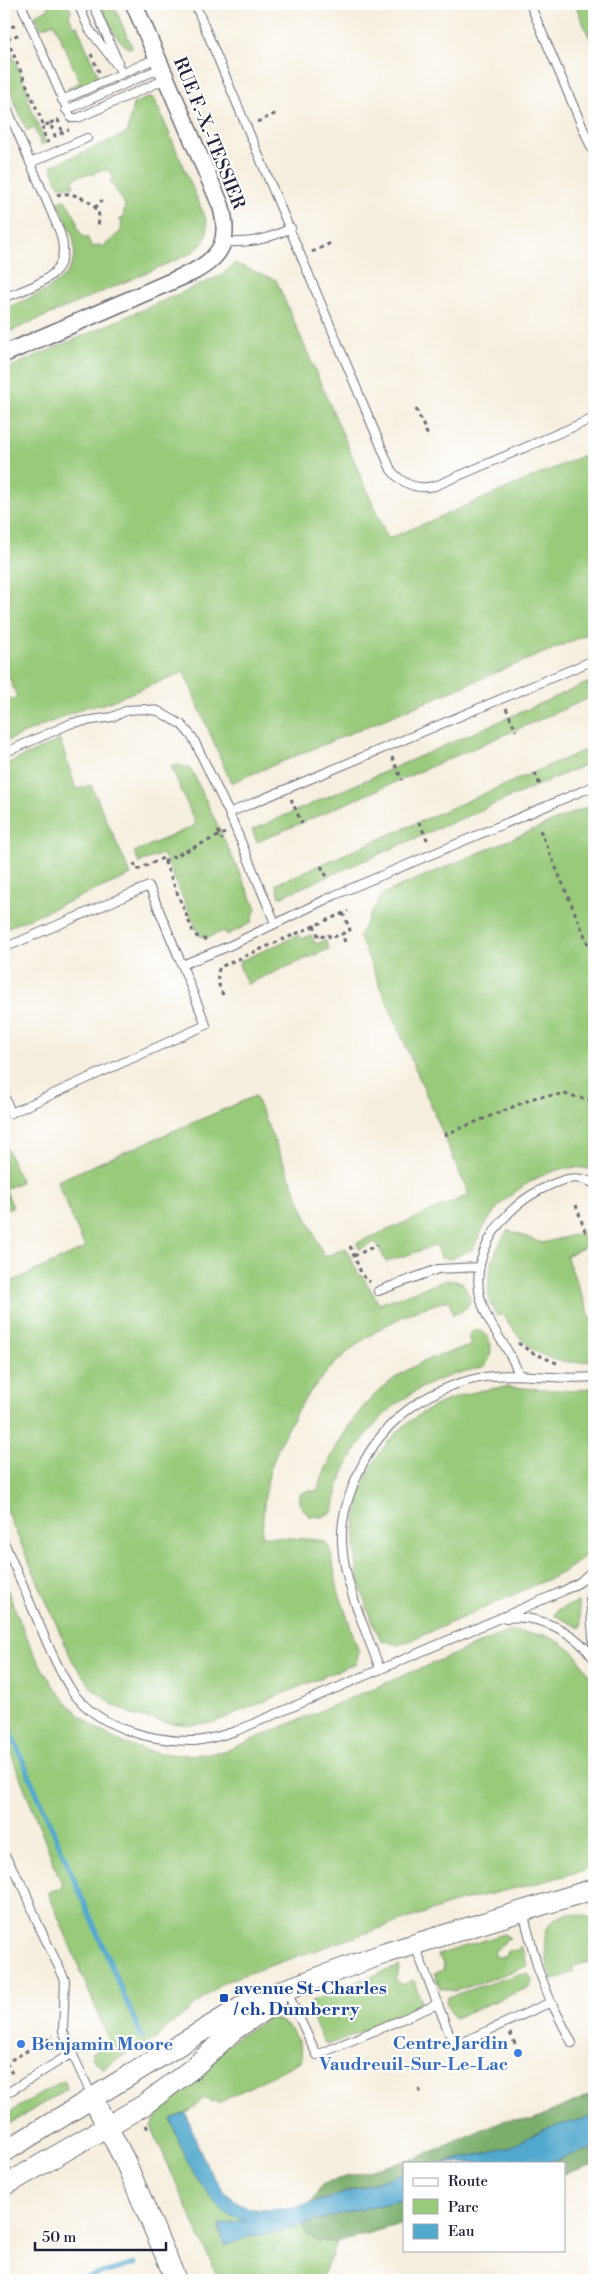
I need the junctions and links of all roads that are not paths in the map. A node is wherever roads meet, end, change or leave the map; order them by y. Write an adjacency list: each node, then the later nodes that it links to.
1 (21, 4): 9 (lane)
2 (78, 4): 8 (lane)
3 (93, 4): 8 (lane)
4 (134, 4): 7 (street, RUE F.-X.-TESSIER)
5 (195, 4): 15 (lane)
6 (530, 4): 13 (lane)
7 (162, 68): 8 (lane); 11 (lane); 11 (lane); 16 (street, RUE F.-X.-TESSIER)
8 (123, 73): 9 (lane)
9 (62, 100): 11 (lane)
10 (4, 101): 14 (lane)
11 (66, 110)
12 (87, 138): 14 (lane)
13 (594, 154)
14 (30, 163): 17 (lane)
15 (291, 228): 16 (lane); 19 (lane)
16 (223, 242): 18 (street)
17 (4, 298)
18 (4, 354)
19 (594, 418)
20 (594, 660): 23 (lane)
21 (4, 753): 23 (lane)
22 (594, 786): 24 (lane)
23 (229, 813): 24 (lane)
24 (275, 923): 26 (lane)
25 (4, 948): 26 (lane)
26 (182, 965): 27 (lane)
27 (4, 1095)
28 (594, 1184): 29 (lane)
29 (480, 1267): 30 (lane); 31 (lane)
30 (378, 1291)
31 (519, 1375): 32 (lane); 39 (lane)
32 (594, 1377)
33 (4, 1542): 39 (lane)
34 (594, 1569): 36 (lane)
35 (594, 1578): 37 (lane)
36 (497, 1619): 38 (lane); 39 (lane)
37 (594, 1650)
38 (594, 1659)
39 (380, 1669)
40 (4, 1854): 48 (lane)
41 (594, 1889): 42 (street)
42 (523, 1910): 43 (street); 45 (lane)
43 (414, 1944): 44 (street); 46 (lane)
44 (286, 1992): 46 (lane); 50 (street); 51 (street)
45 (551, 2002): 46 (lane); 47 (lane)
46 (438, 2004)
47 (572, 2044)
48 (72, 2053): 49 (lane); 50 (lane)
49 (4, 2095)
50 (92, 2097): 51 (street); 52 (street)
51 (107, 2126): 53 (street); 54 (street)
52 (4, 2152)
53 (4, 2186)
54 (176, 2280)

